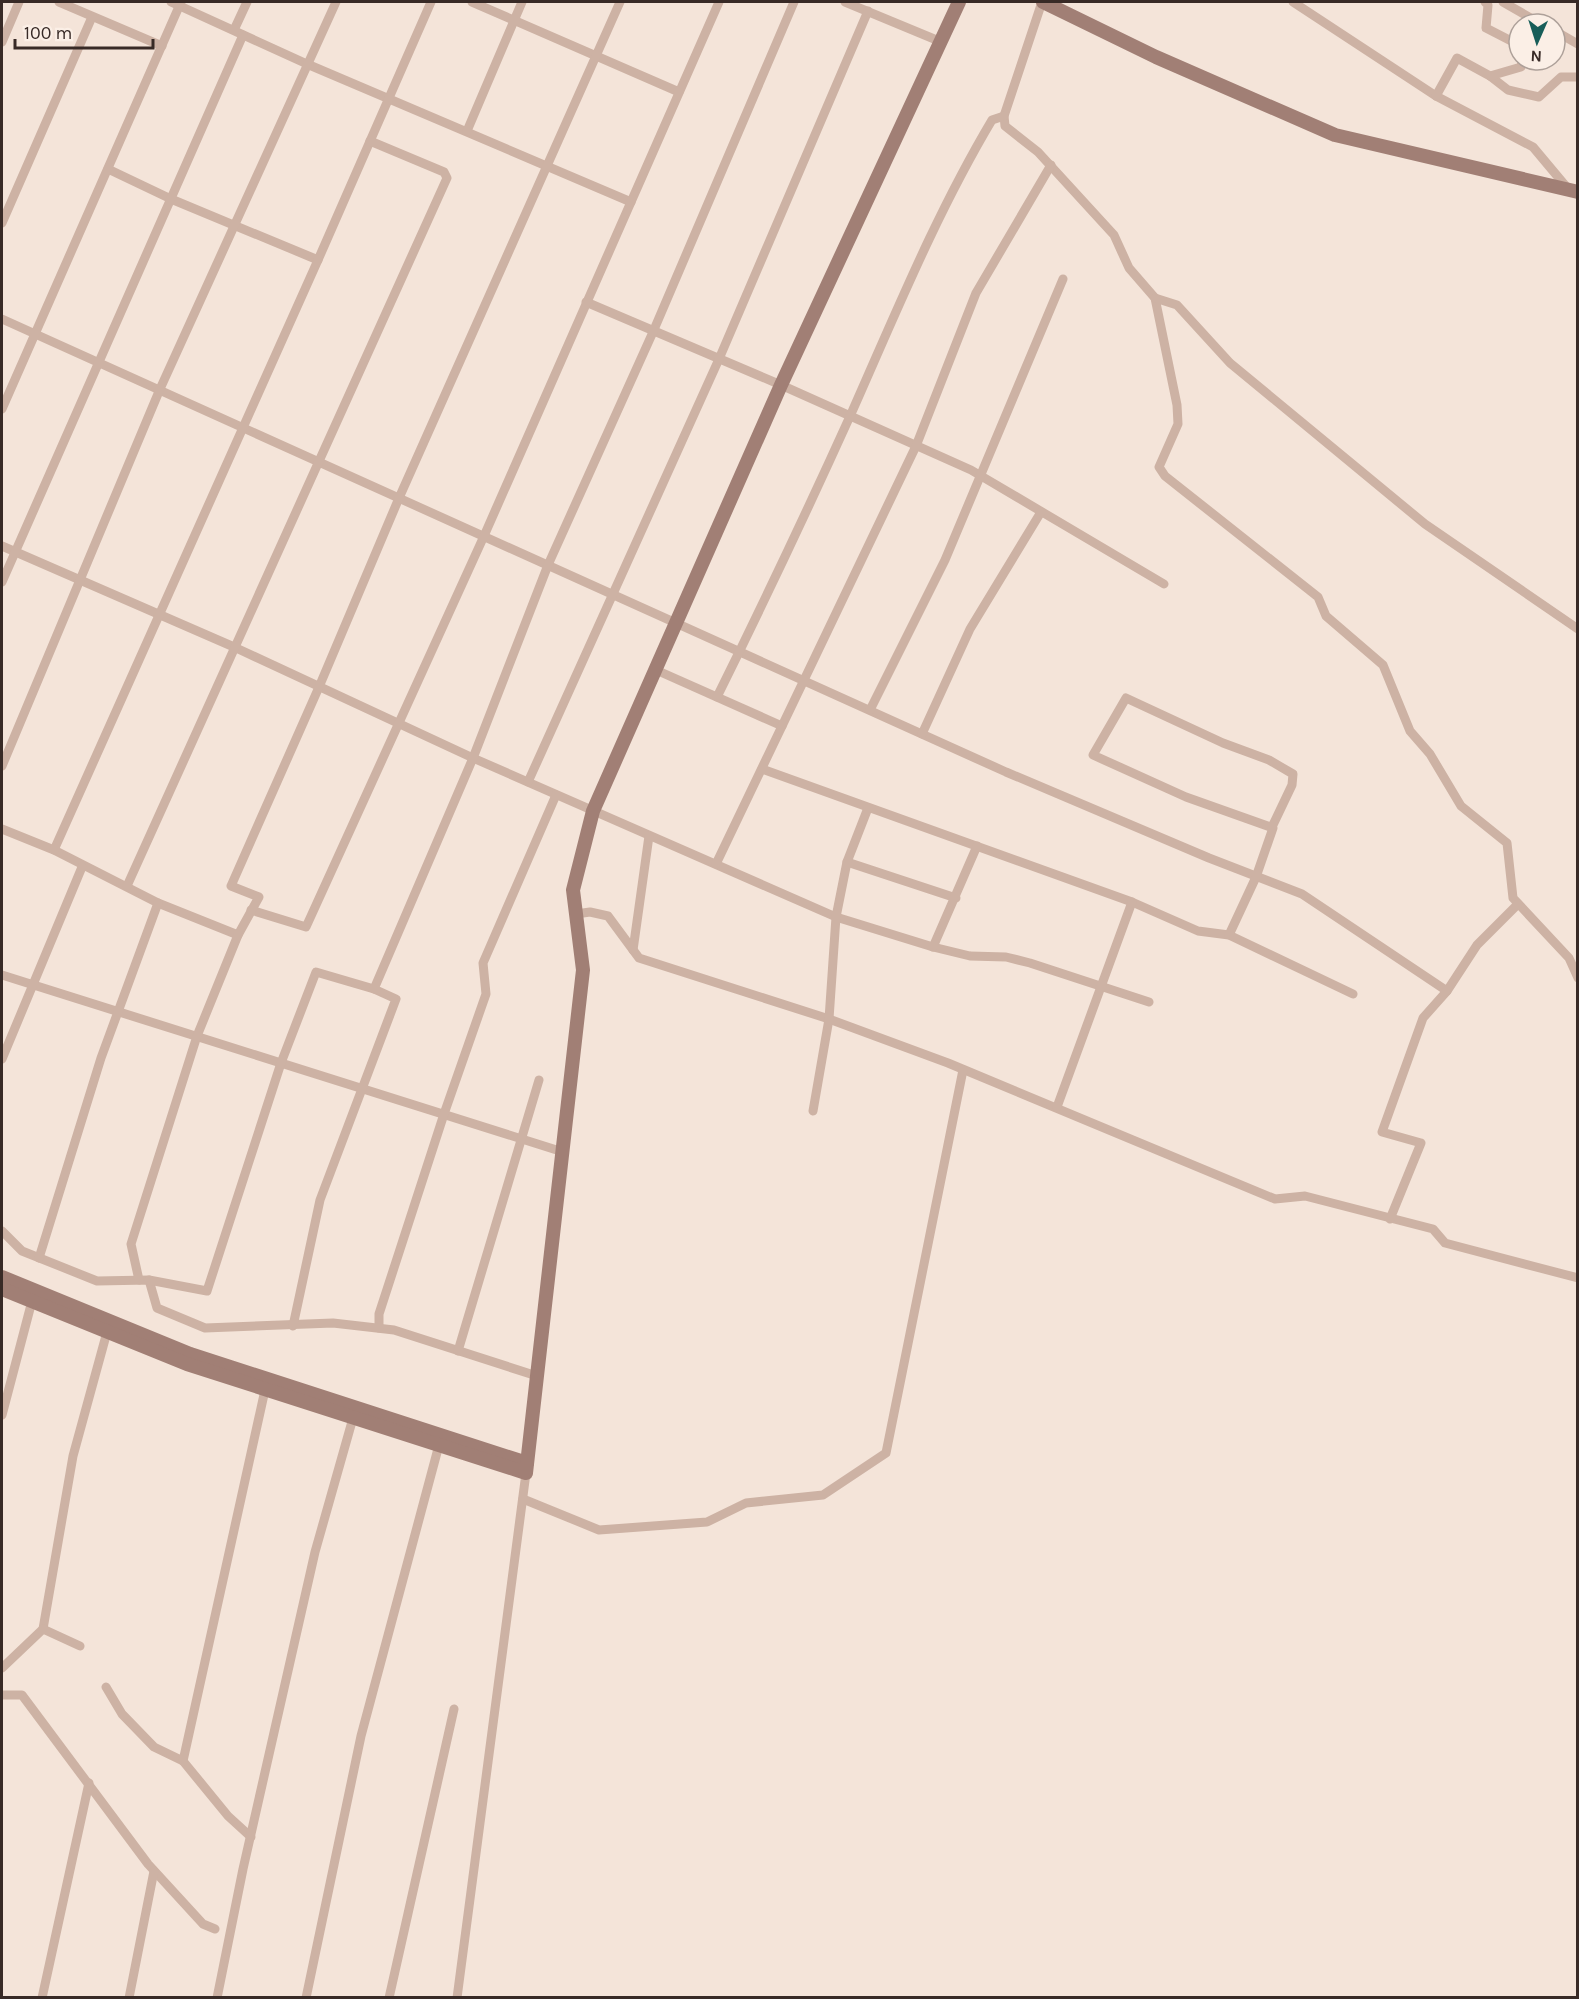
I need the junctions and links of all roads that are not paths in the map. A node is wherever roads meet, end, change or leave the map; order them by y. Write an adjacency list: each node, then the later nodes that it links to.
1 (20, 2): 22 (street)
2 (59, 2): 20 (street)
3 (247, 2): 23 (street)
4 (336, 2): 30 (street)
5 (431, 2): 36 (street)
6 (472, 2): 21 (street)
7 (522, 2): 21 (street)
8 (620, 2): 29 (street)
9 (719, 2): 34 (street)
10 (794, 2): 53 (street)
11 (845, 2): 18 (street)
12 (959, 2): 26 (street)
13 (1043, 2): 37 (street); 43 (street)
14 (1293, 2): 35 (street)
15 (1485, 2): 25 (street)
16 (1503, 2): 19 (street)
17 (177, 3): 23 (street); 28 (street)
18 (868, 11): 26 (street); 55 (street)
19 (1520, 12)
20 (92, 17): 28 (street); 46 (street)
21 (514, 19): 29 (street); 38 (street)
22 (5, 25): 27 (street)
23 (234, 30): 24 (street)
24 (243, 35): 30 (street); 44 (street)
25 (1507, 39)
26 (939, 41): 57 (street)
27 (2, 42)
28 (162, 46): 42 (street)
29 (597, 56): 34 (street); 41 (street)
30 (307, 64): 36 (street); 47 (street)
31 (1507, 71): 32 (street)
32 (1490, 76): 33 (street); 35 (street)
33 (1578, 77)
34 (679, 92): 45 (street)
35 (1436, 96): 43 (street)
36 (388, 99): 38 (street); 39 (street)
37 (1004, 116): 40 (street); 60 (street)
38 (467, 131): 41 (street)
39 (370, 141): 48 (street); 63 (street)
40 (1051, 165): 50 (street); 62 (street)
41 (547, 166): 45 (street); 65 (street)
42 (108, 169): 44 (street); 54 (street)
43 (1573, 191)
44 (171, 199): 47 (street); 56 (street)
45 (631, 202): 51 (street)
46 (2, 223)
47 (235, 225): 48 (street); 58 (street)
48 (318, 260): 61 (street)
49 (1063, 279): 64 (street)
50 (1155, 298): 77 (street); 108 (street)
51 (586, 302): 53 (street); 67 (street)
52 (2, 319): 54 (street)
53 (653, 332): 55 (street); 70 (street)
54 (34, 334): 56 (street); 59 (street)
55 (719, 359): 57 (street); 74 (street)
56 (98, 362): 58 (street); 69 (street)
57 (781, 385): 60 (street); 76 (street)
58 (160, 390): 61 (street); 71 (street)
59 (2, 409)
60 (850, 416): 62 (street); 79 (street)
61 (242, 427): 63 (street); 75 (street)
62 (916, 446): 64 (street); 81 (street)
63 (318, 461): 65 (street); 78 (street)
64 (982, 477): 66 (street); 84 (street)
65 (399, 498): 67 (street); 82 (street)
66 (1041, 512): 73 (street); 87 (street)
67 (484, 536): 70 (street); 85 (street)
68 (2, 546): 69 (street)
69 (15, 552): 71 (street); 72 (street)
70 (548, 565): 74 (street); 88 (street)
71 (80, 579): 75 (street); 89 (street)
72 (2, 582)
73 (1164, 584)
74 (613, 595): 76 (street); 91 (street)
75 (159, 615): 78 (street); 99 (street)
76 (677, 624): 79 (street); 80 (street)
77 (1578, 629)
78 (234, 647): 82 (street); 104 (street)
79 (740, 652): 81 (street); 83 (street)
80 (656, 670): 83 (street); 94 (street)
81 (805, 680): 84 (street); 86 (street)
82 (319, 687): 85 (street); 109 (street)
83 (717, 697): 86 (street)
84 (870, 711): 87 (street)
85 (399, 725): 88 (street); 109 (street)
86 (782, 726): 90 (street)
87 (922, 734): 103 (street)
88 (473, 758): 91 (street); 120 (street)
89 (2, 766)
90 (762, 769): 93 (street); 101 (street)
91 (528, 782): 92 (street)
92 (556, 795): 94 (street); 134 (street)
93 (868, 807): 98 (street); 100 (street)
94 (593, 811): 97 (street); 110 (street)
95 (1272, 827): 95 (street); 103 (street)
96 (3, 833): 99 (street)
97 (649, 836): 101 (street); 115 (street)
98 (978, 846): 105 (street); 106 (street)
99 (54, 850): 102 (street)
100 (847, 862): 105 (street); 111 (street)
101 (716, 864): 111 (street)
102 (82, 867): 104 (street); 118 (street)
103 (1256, 877): 113 (street); 121 (street)
104 (128, 886): 107 (street)
105 (956, 898): 114 (street)
106 (1132, 902): 113 (street); 119 (street)
107 (158, 903): 112 (street); 124 (street)
108 (1518, 904): 117 (street); 121 (street)
109 (251, 910): 112 (street)
110 (576, 914): 115 (street); 136 (street)
111 (836, 917): 114 (street); 125 (street)
112 (238, 935): 126 (street)
113 (1229, 935): 122 (street)
114 (933, 947): 119 (street)
115 (633, 950): 125 (street)
116 (2, 975): 118 (street)
117 (1578, 978)
118 (33, 985): 124 (street); 127 (street)
119 (1100, 985): 123 (street); 132 (street)
120 (374, 989): 128 (street); 131 (street)
121 (1447, 991): 137 (street)
122 (1353, 994)
123 (1149, 1002)
124 (118, 1011): 126 (street); 139 (street)
125 (829, 1019): 129 (street); 133 (street)
126 (196, 1036): 128 (street); 142 (street)
127 (2, 1059)
128 (281, 1063): 131 (street); 142 (street)
129 (963, 1070): 132 (street); 155 (street)
130 (539, 1080): 135 (street)
131 (362, 1089): 134 (street); 145 (street)
132 (1057, 1107): 137 (street)
133 (813, 1111)
134 (444, 1114): 135 (street); 146 (street)
135 (522, 1139): 136 (street); 148 (street)
136 (562, 1152): 149 (street)
137 (1390, 1220): 141 (street)
138 (2, 1231): 139 (street)
139 (39, 1258): 142 (street)
140 (2, 1278): 154 (street)
141 (1578, 1278)
142 (144, 1280): 145 (street)
143 (2, 1289): 144 (street)
144 (32, 1301): 147 (street); 151 (street)
145 (293, 1326): 146 (street)
146 (379, 1328): 148 (street)
147 (107, 1332): 150 (street); 156 (street)
148 (458, 1351): 149 (street)
149 (537, 1376): 154 (street)
150 (265, 1390): 152 (street); 162 (street)
151 (2, 1415)
152 (354, 1418): 153 (street); 164 (street)
153 (439, 1445): 154 (street); 170 (street)
154 (526, 1468): 155 (street)
155 (523, 1499): 172 (street)
156 (43, 1629): 157 (street); 158 (street)
157 (80, 1646)
158 (2, 1668)
159 (106, 1687): 162 (street)
160 (2, 1695): 163 (street)
161 (454, 1709): 171 (street)
162 (183, 1761): 164 (street)
163 (89, 1783): 165 (street); 167 (street)
164 (251, 1837): 169 (street)
165 (154, 1871): 166 (street); 168 (street)
166 (215, 1929)
167 (42, 1998)
168 (129, 1998)
169 (217, 1998)
170 (306, 1998)
171 (389, 1998)
172 (457, 1998)

